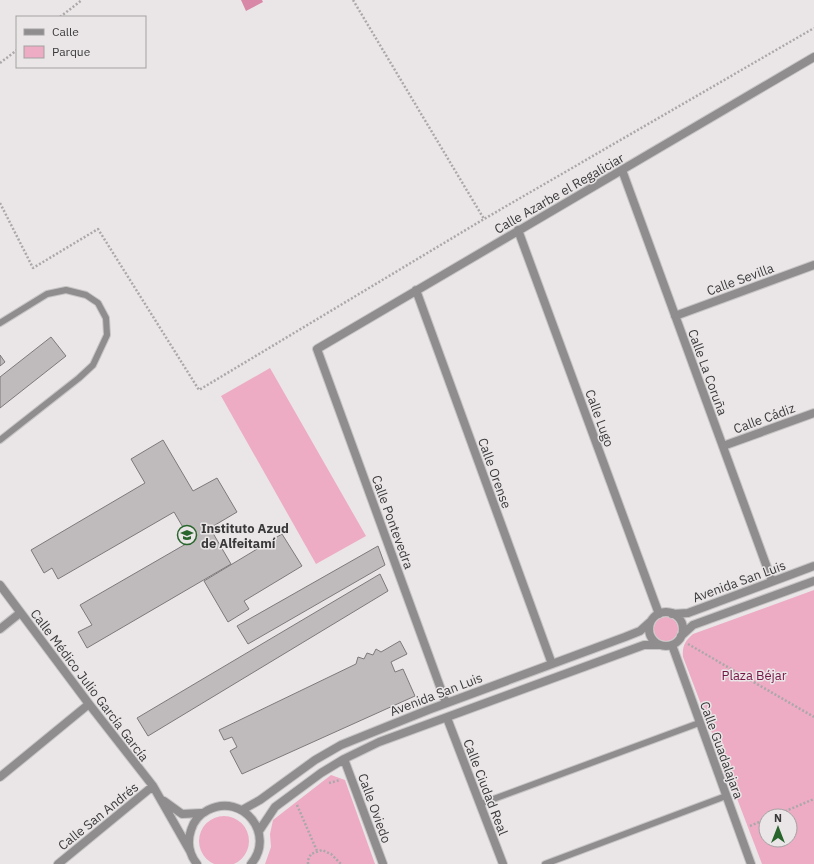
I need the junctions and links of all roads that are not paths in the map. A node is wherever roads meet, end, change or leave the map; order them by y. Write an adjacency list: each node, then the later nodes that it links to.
1 (814, 57): 2 (street, Calle Azarbe el Regaliciar)
2 (622, 170): 3 (street, Calle Azarbe el Regaliciar); 6 (street, Calle La Coruña)
3 (518, 230): 5 (street, Calle Azarbe el Regaliciar); 17 (street, Calle Lugo)
4 (814, 265): 6 (street, Calle Sevilla)
5 (416, 290): 8 (street, Calle Azarbe el Regaliciar); 24 (street, Calle Orense)
6 (675, 316): 11 (street, Calle La Coruña)
7 (0, 323): 10 (lane)
8 (317, 349): 25 (street, Calle Pontevedra)
9 (814, 413): 11 (street, Calle Cádiz)
10 (0, 440)
11 (723, 446): 13 (street, Calle La Coruña)
12 (814, 566): 13 (street, Avenida San Luis)
13 (772, 581): 18 (street, Avenida San Luis)
14 (814, 581): 21 (street, Avenida San Luis)
15 (0, 586): 16 (street, Calle Médico Julio García García)
16 (20, 612): 20 (street); 26 (street, Calle Médico Julio García García)
17 (660, 614): 18 (street); 19 (street)
18 (672, 614): 21 (street)
19 (650, 622): 22 (street); 24 (street, Avenida San Luis)
20 (0, 629)
21 (680, 637): 23 (street)
22 (659, 644): 23 (street); 27 (street, Avenida San Luis)
23 (672, 645): 28 (street, Calle Guadalajara)
24 (552, 664): 25 (street, Avenida San Luis)
25 (446, 703): 35 (street, Avenida San Luis)
26 (89, 704): 30 (street); 31 (street, Calle Médico Julio García García)
27 (447, 718): 29 (street, Avenida San Luis); 34 (street, Calle Ciudad Real)
28 (699, 722): 32 (street, Calle Guadalajara); 34 (lane)
29 (344, 759): 37 (street, Avenida San Luis); 42 (street, Calle Oviedo)
30 (0, 777)
31 (153, 786): 33 (street, Calle Médico Julio García García); 39 (street, Calle San Andrés)
32 (726, 796): 44 (lane); 45 (street, Calle Guadalajara)
33 (162, 799): 36 (street, Calle Médico Julio García García); 38 (street, Calle Médico Julio García García)
34 (480, 804): 43 (street, Calle Ciudad Real)
35 (242, 810): 36 (street, Calle Médico Julio García García); 37 (street)
36 (202, 813): 38 (street)
37 (259, 831): 41 (street)
38 (190, 851): 40 (street, Calle Médico Julio García García)
39 (58, 864)
40 (196, 864)
41 (251, 864)
42 (383, 864)
43 (503, 864)
44 (545, 864)
45 (751, 864)

